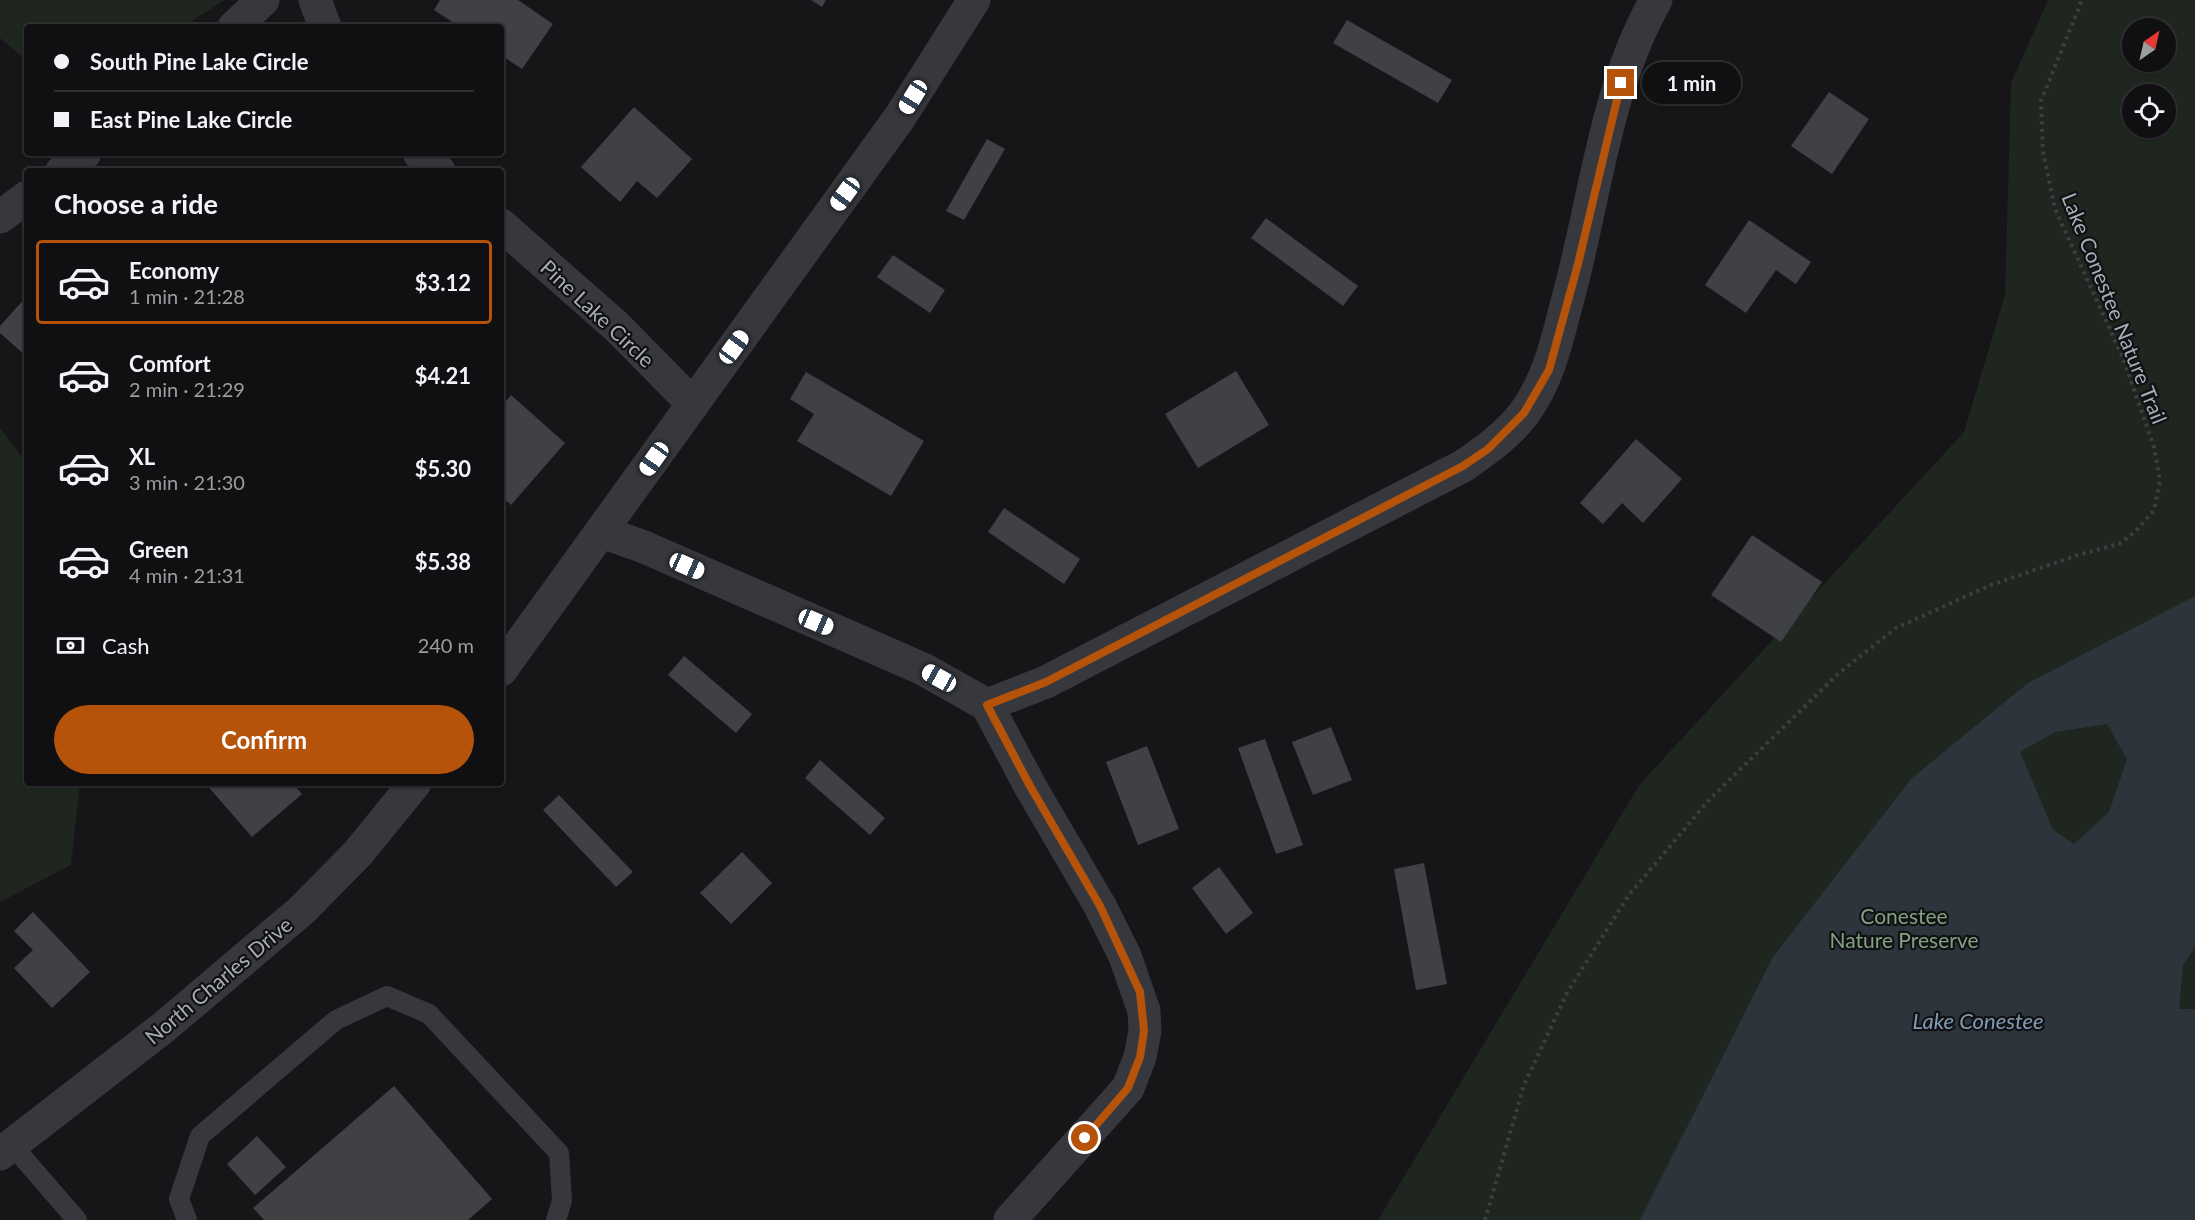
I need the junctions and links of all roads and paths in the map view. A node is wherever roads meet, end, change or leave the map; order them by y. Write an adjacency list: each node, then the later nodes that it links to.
1 (263, 0): 6 (street)
2 (315, 0): 7 (street)
3 (974, 0): 15 (street)
4 (1656, 0): 18 (street)
5 (2082, 0): 25 (path, Lake Conestee Nature Trail)
6 (237, 24)
7 (324, 24)
8 (81, 156): 10 (street)
9 (422, 156): 11 (street)
10 (66, 168)
11 (436, 168)
12 (24, 199): 13 (street)
13 (0, 217)
14 (504, 228): 15 (street, Pine Lake Circle)
15 (693, 404): 16 (street)
16 (602, 532): 17 (street); 18 (street)
17 (504, 666)
18 (987, 705): 24 (street)
19 (413, 786): 20 (street, North Charles Drive)
20 (6, 1149): 21 (lane)
21 (77, 1220)
22 (187, 1220): 23 (lane)
23 (556, 1220)
24 (1010, 1220)
25 (1485, 1220)

